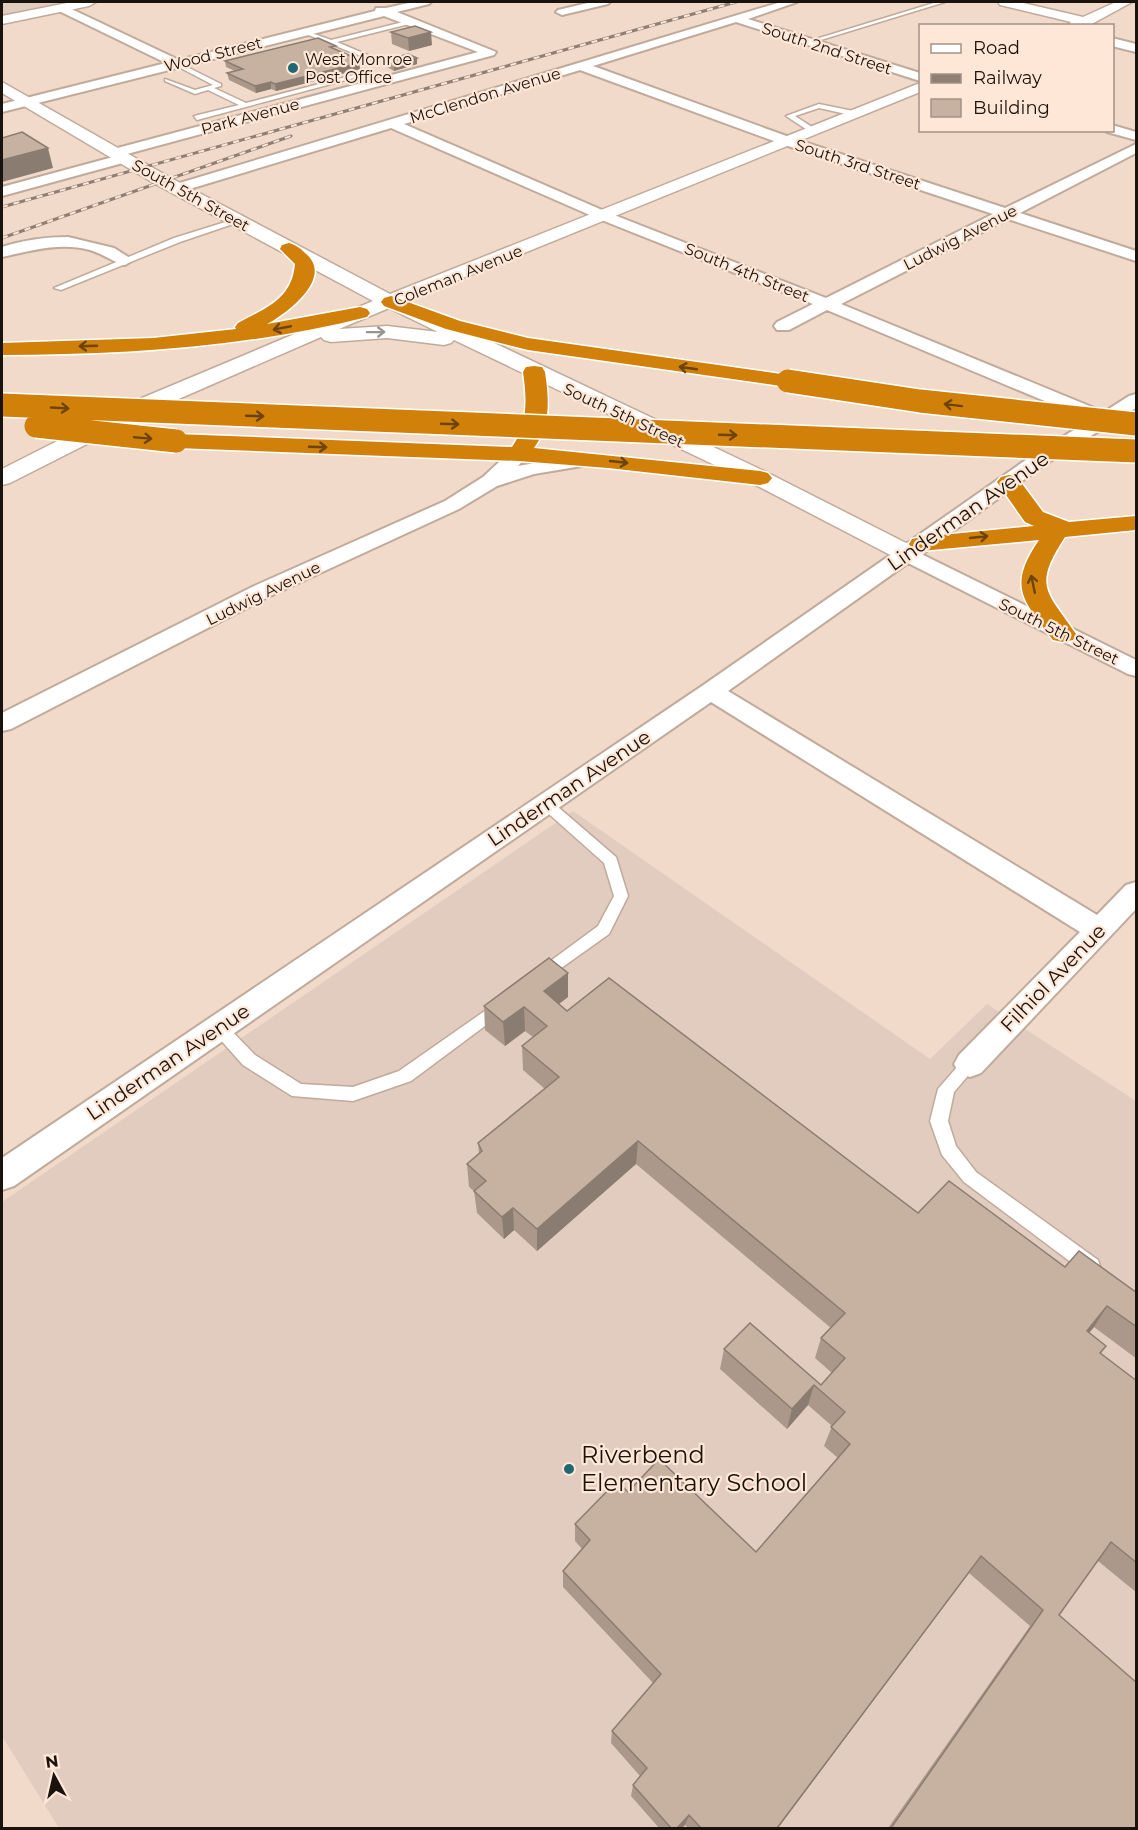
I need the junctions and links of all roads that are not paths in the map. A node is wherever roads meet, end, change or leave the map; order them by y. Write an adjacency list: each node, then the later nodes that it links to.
1 (89, 2): 9 (street)
2 (426, 2): 10 (street, Wood Street)
3 (604, 2): 11 (street)
4 (791, 2): 12 (street, McClendon Avenue)
5 (942, 2): 18 (lane)
6 (1005, 2): 15 (street)
7 (1125, 2): 15 (street)
8 (366, 5): 10 (street)
9 (61, 8): 13 (street); 22 (street)
10 (385, 12): 14 (street); 16 (street, Wood Street)
11 (562, 12)
12 (734, 18): 18 (street, South 2nd Street); 23 (street, McClendon Avenue)
13 (2, 20)
14 (411, 22): 17 (lane); 41 (street, Park Avenue)
15 (1080, 24)
16 (304, 32): 17 (lane); 22 (street, Wood Street)
17 (331, 42): 21 (lane)
18 (809, 42): 25 (street, South 2nd Street)
19 (1114, 42): 20 (street)
20 (1137, 48)
21 (368, 57)
22 (175, 63): 28 (lane); 30 (street, Wood Street)
23 (581, 66): 35 (street, McClendon Avenue); 39 (street, South 3rd Street)
24 (365, 74): 31 (lane)
25 (919, 76)
26 (167, 80): 28 (lane)
27 (2, 87): 30 (street, South 5th Street)
28 (208, 88): 31 (lane)
29 (919, 88): 33 (street, Coleman Avenue)
30 (28, 101): 32 (street, Wood Street); 41 (street, South 5th Street)
31 (245, 105): 34 (lane)
32 (2, 108)
33 (855, 114): 37 (street, Coleman Avenue); 37 (lane)
34 (197, 118)
35 (391, 123): 42 (street, McClendon Avenue); 45 (street, South 4th Street)
36 (1114, 129): 38 (street)
37 (812, 131): 39 (street, Coleman Avenue)
38 (1137, 136)
39 (787, 141): 44 (street, South 3rd Street); 45 (street, Coleman Avenue)
40 (1137, 148): 44 (street, Ludwig Avenue)
41 (120, 156): 42 (street, South 5th Street); 43 (street, Park Avenue)
42 (178, 188): 46 (street, South 5th Street)
43 (2, 192)
44 (1008, 213): 49 (street, South 3rd Street); 53 (street, Ludwig Avenue)
45 (604, 216): 52 (street, Coleman Avenue); 53 (street, South 4th Street)
46 (238, 221): 47 (street, South 5th Street); 50 (lane)
47 (289, 249): 52 (street, South 5th Street); 56 (highway)
48 (2, 252): 50 (street)
49 (1137, 256)
50 (125, 260): 51 (lane)
51 (58, 288)
52 (391, 302): 54 (street, Coleman Avenue); 57 (street, South 5th Street); 60 (highway)
53 (827, 304): 55 (street, Ludwig Avenue); 71 (street, South 4th Street)
54 (360, 313): 56 (highway, one-way to 56); 59 (street, Coleman Avenue)
55 (783, 326)
56 (153, 344): 58 (highway, one-way to 58)
57 (478, 345): 59 (street, one-way to 57); 61 (street, South 5th Street)
58 (2, 349)
59 (277, 349): 78 (street, Coleman Avenue)
60 (621, 358): 61 (highway); 73 (highway, one-way to 60, bridge)
61 (543, 376): 76 (highway); 79 (street, South 5th Street)
62 (2, 385): 63 (highway)
63 (270, 395)
64 (293, 396): 65 (highway)
65 (340, 398)
66 (1137, 400): 71 (street, Linderman Avenue)
67 (2, 405): 75 (highway, one-way to 75, bridge)
68 (516, 405): 69 (highway)
69 (671, 411)
70 (898, 419): 74 (highway)
71 (1105, 419): 81 (street, Linderman Avenue)
72 (2, 420): 76 (highway, one-way to 76, bridge)
73 (1137, 424)
74 (1137, 429)
75 (1137, 451)
76 (519, 454): 77 (highway); 80 (street, Ludwig Avenue)
77 (587, 460): 79 (highway, one-way to 79); 80 (street)
78 (2, 478)
79 (760, 478): 84 (street, South 5th Street)
80 (490, 481): 88 (street, Ludwig Avenue)
81 (1009, 482): 83 (highway); 84 (street, Linderman Avenue)
82 (1137, 524): 83 (highway)
83 (1062, 530): 84 (highway, one-way to 83); 85 (highway, one-way to 83)
84 (914, 549): 85 (street, South 5th Street); 87 (street, Linderman Avenue)
85 (1063, 633): 86 (street, South 5th Street)
86 (1137, 669)
87 (711, 691): 89 (street, Linderman Avenue); 91 (street)
88 (2, 723)
89 (546, 804): 92 (lane); 94 (street, Linderman Avenue)
90 (1137, 892): 91 (street, Filhiol Avenue)
91 (1099, 930): 95 (street, Filhiol Avenue)
92 (528, 986)
93 (510, 1000): 94 (lane)
94 (218, 1028): 96 (street, Linderman Avenue)
95 (970, 1064): 97 (lane)
96 (2, 1176)
97 (1109, 1279)

